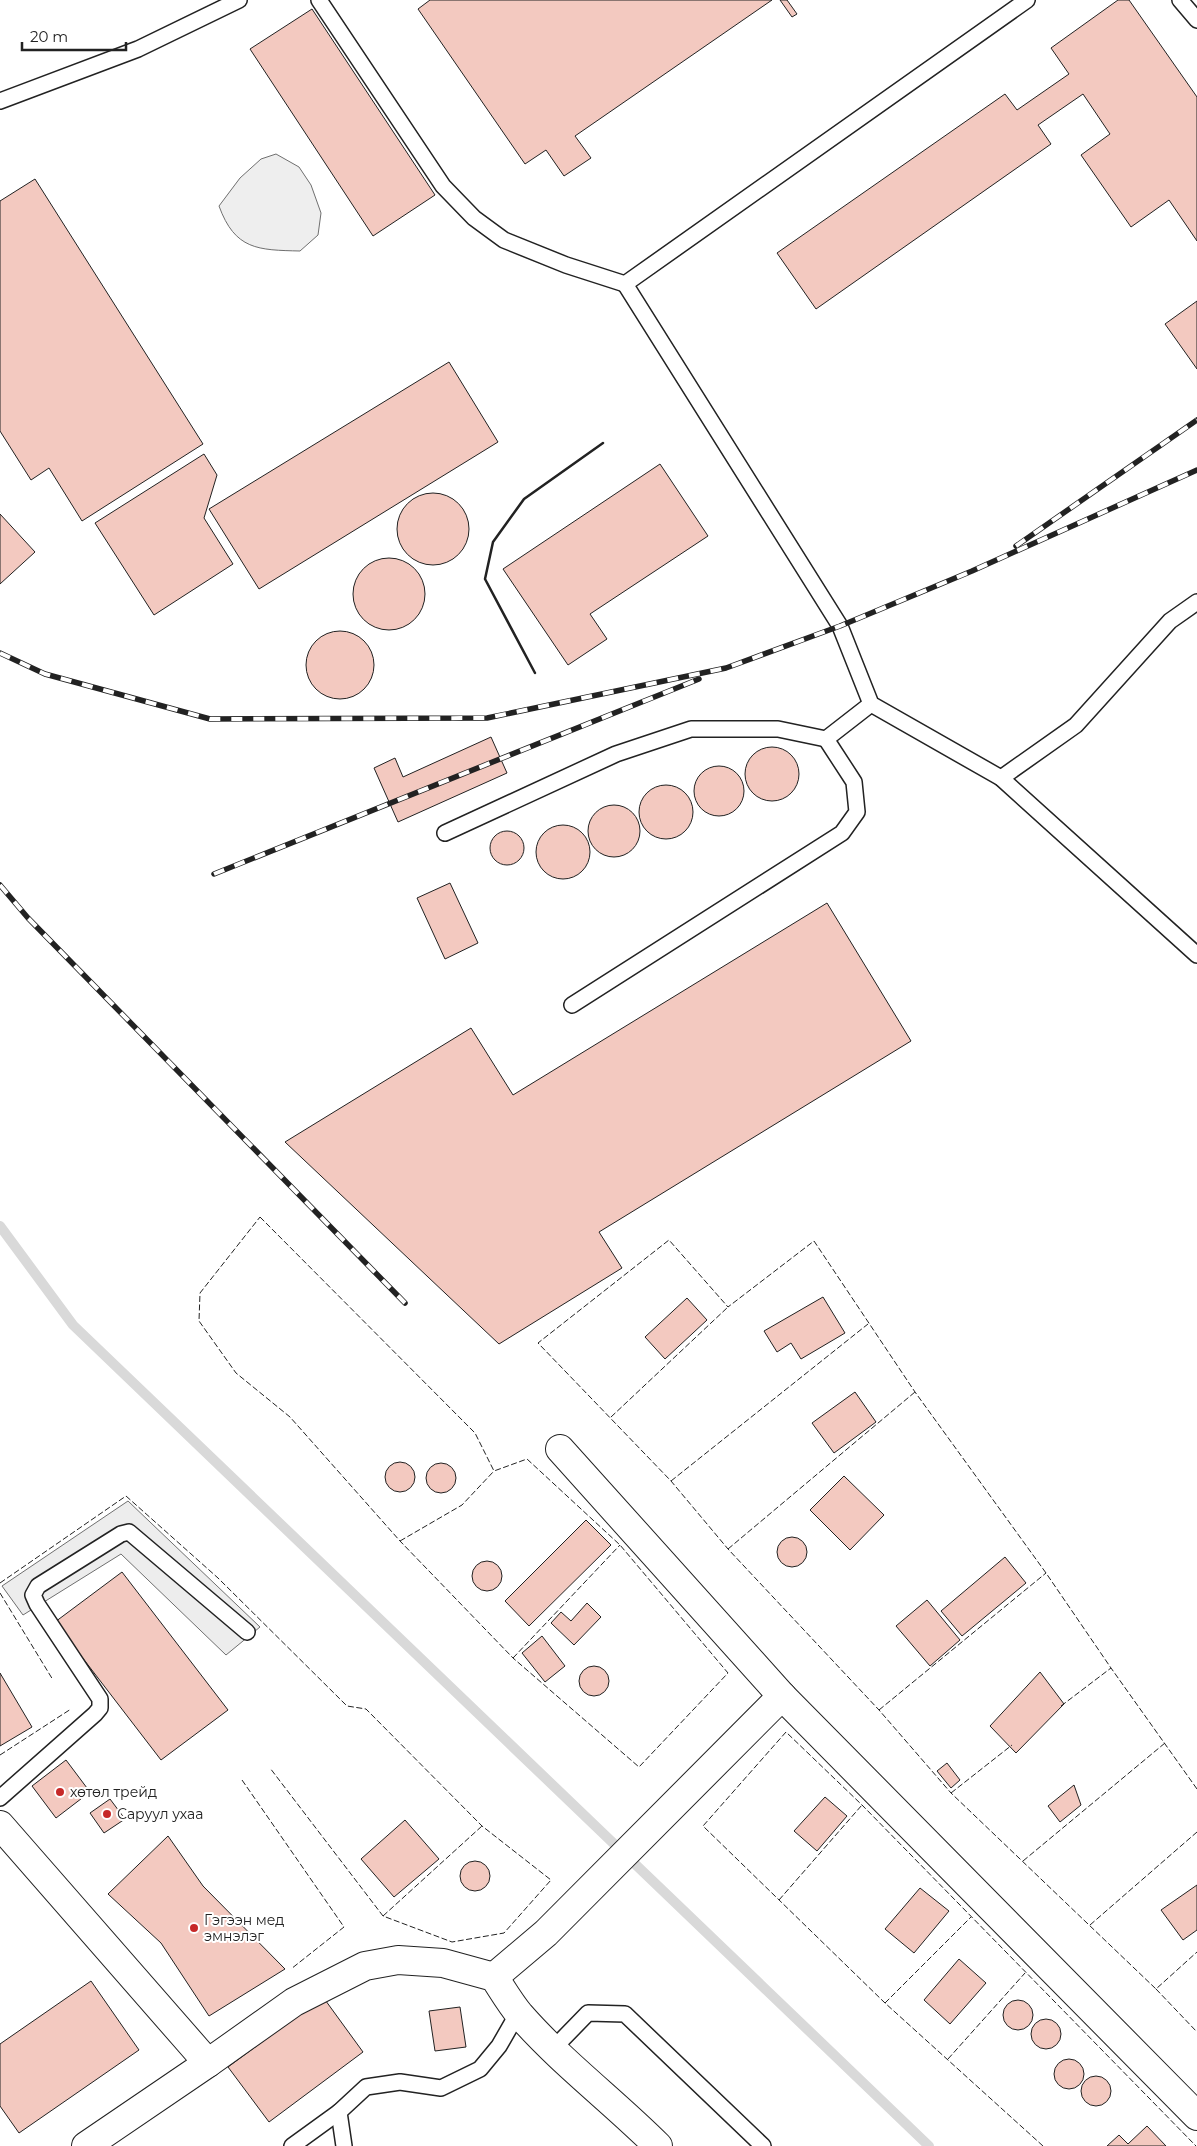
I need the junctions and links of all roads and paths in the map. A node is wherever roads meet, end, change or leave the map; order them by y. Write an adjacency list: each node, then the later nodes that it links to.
1 (239, 0): 6 (lane)
2 (319, 0): 7 (lane)
3 (1027, 0): 7 (lane)
4 (1180, 0): 5 (lane)
5 (1197, 20)
6 (0, 101)
7 (625, 284): 9 (lane)
8 (1197, 602): 11 (lane)
9 (871, 704): 10 (lane); 11 (lane)
10 (826, 739): 12 (lane); 14 (lane)
11 (1001, 778): 13 (lane)
12 (445, 833)
13 (1197, 955)
14 (572, 1005)
15 (560, 1449): 17 (street)
16 (248, 1632): 18 (lane)
17 (782, 1696): 20 (street); 25 (street)
18 (0, 1798)
19 (0, 1825): 23 (street)
20 (494, 1977): 21 (street); 23 (street)
21 (518, 2013): 22 (street); 24 (lane)
22 (552, 2050): 29 (street); 30 (lane)
23 (208, 2064): 26 (street)
24 (339, 2112): 27 (lane); 28 (lane)
25 (1197, 2116)
26 (86, 2146)
27 (292, 2146)
28 (344, 2146)
29 (658, 2146)
30 (763, 2146)

